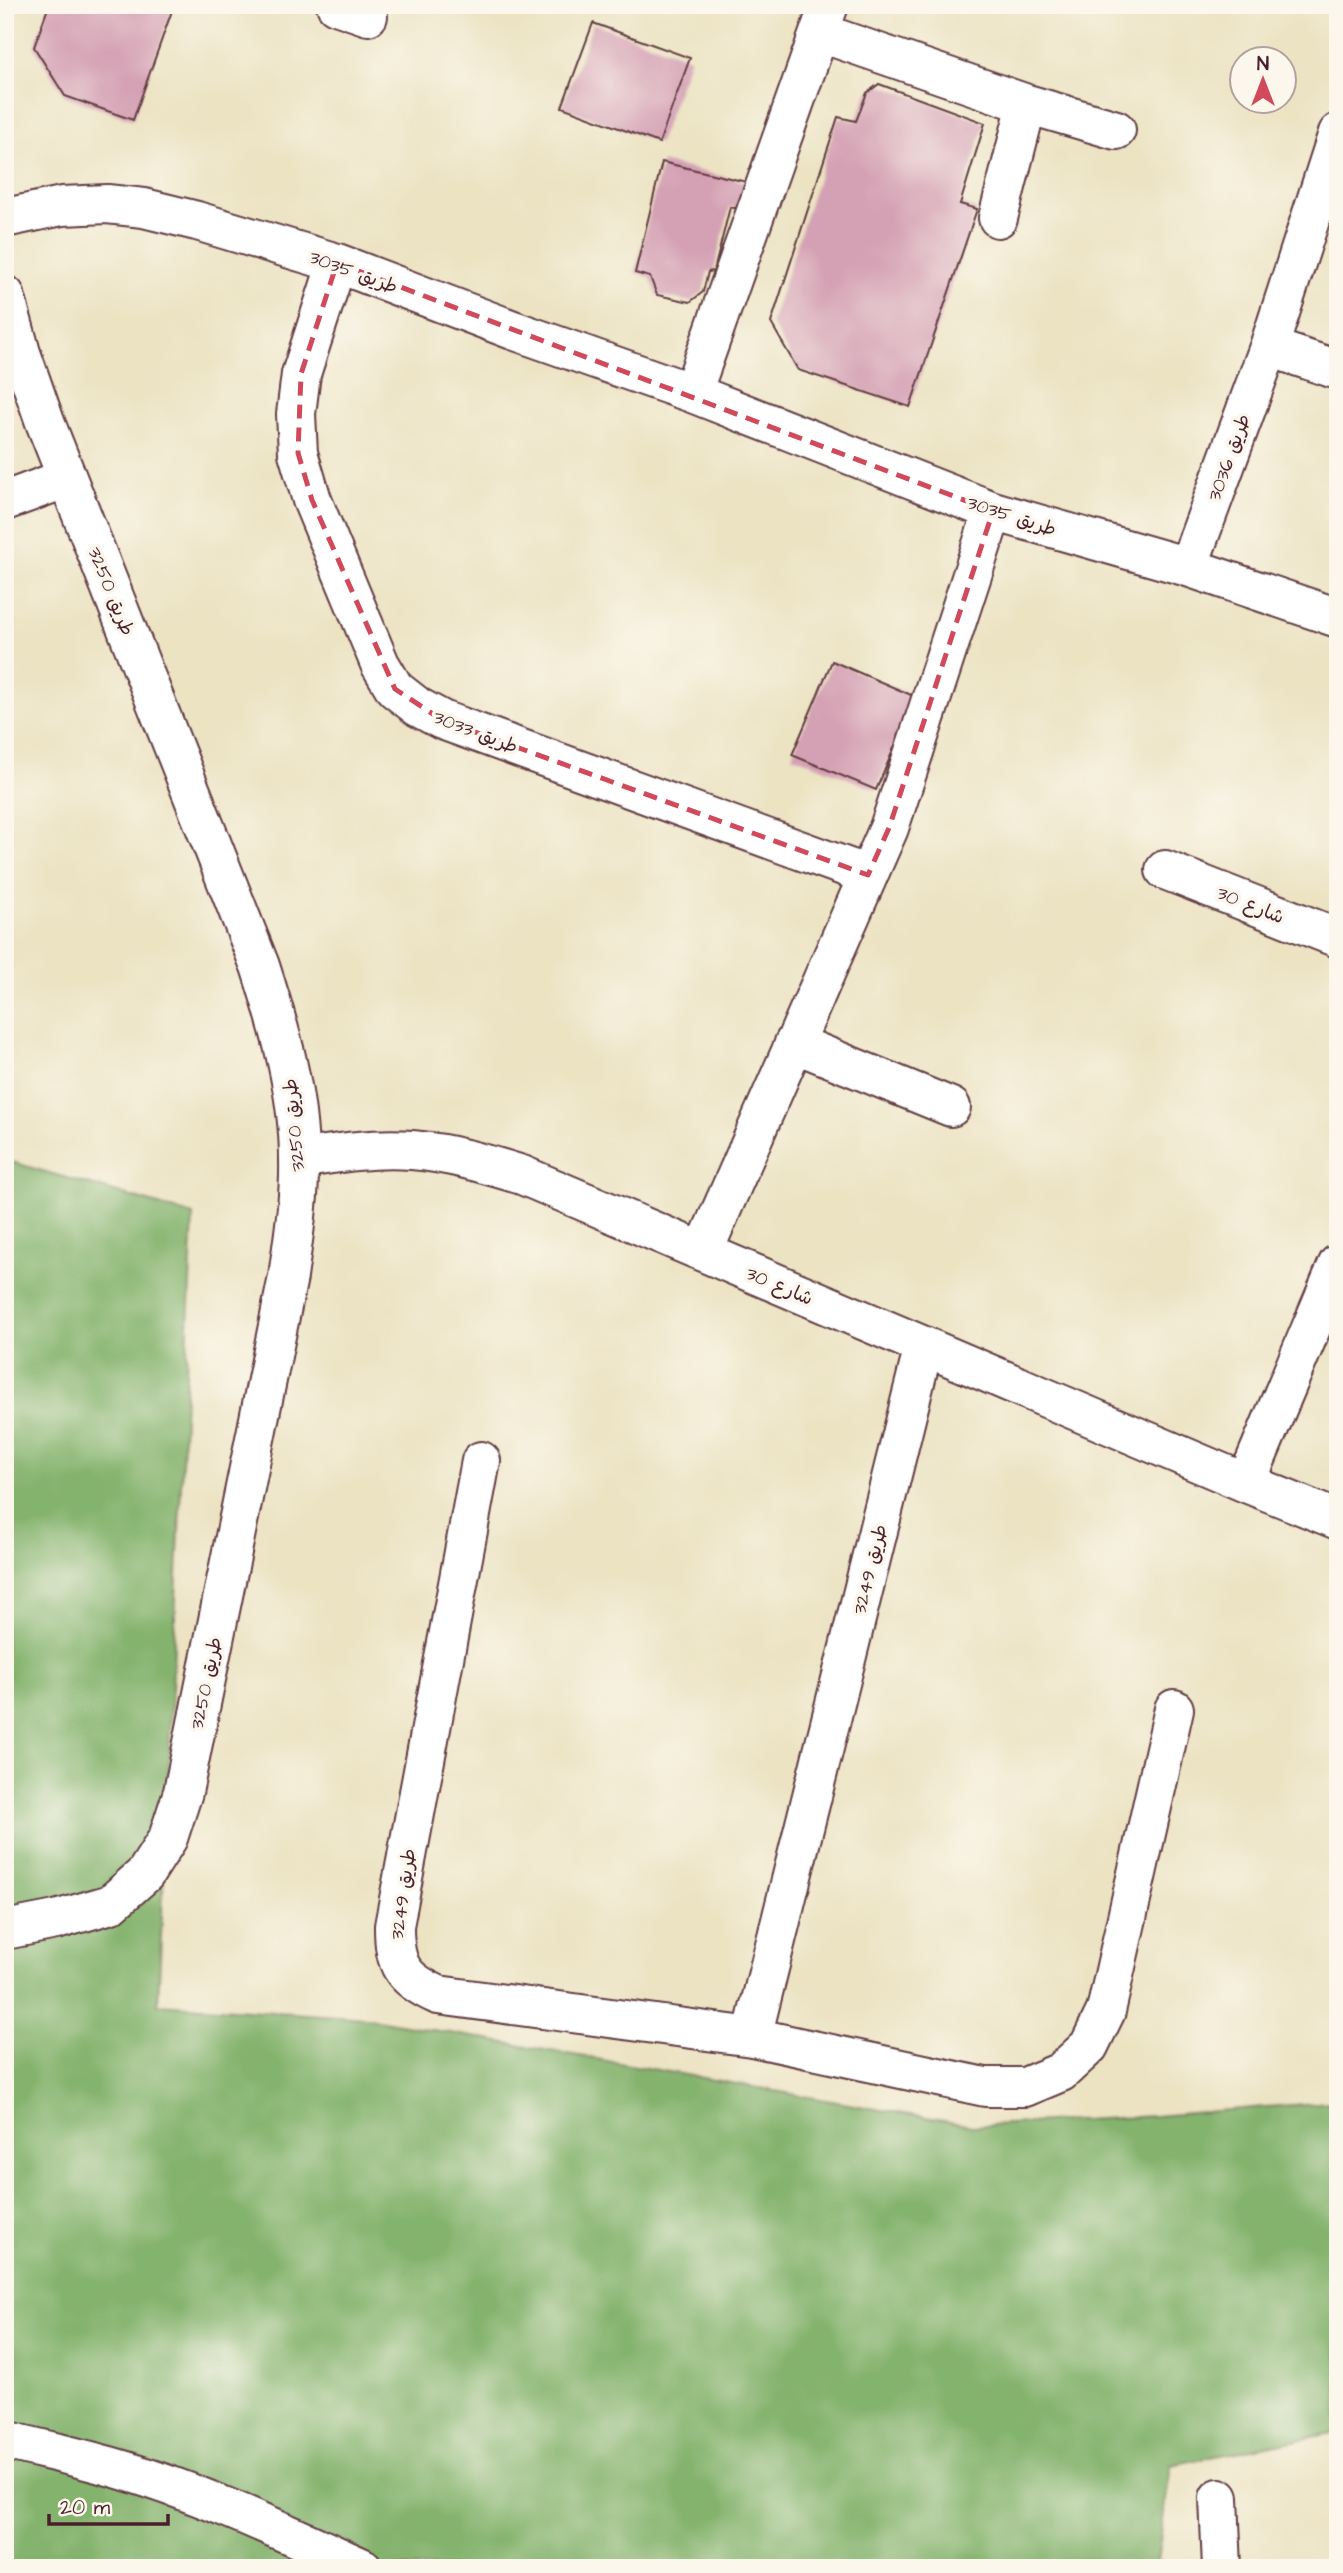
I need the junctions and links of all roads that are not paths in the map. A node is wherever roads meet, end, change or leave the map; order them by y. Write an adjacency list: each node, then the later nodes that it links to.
1 (825, 19): 2 (street); 11 (street)
2 (1027, 104): 3 (street); 6 (street)
3 (1116, 130)
4 (1338, 133): 9 (street, طريق 3036)
5 (5, 218): 7 (street, طريق 3035)
6 (998, 218)
7 (337, 264): 11 (street, طريق 3035); 18 (street, طريق 3033)
8 (5, 295): 12 (street, طريق 3250)
9 (1269, 347): 10 (street); 15 (street, طريق 3036)
10 (1338, 370)
11 (692, 393): 14 (street, طريق 3035)
12 (67, 478): 13 (street); 22 (street, طريق 3250)
13 (5, 501)
14 (993, 511): 15 (street, طريق 3035); 18 (street)
15 (1188, 567): 16 (street, طريق 3035)
16 (1338, 618)
17 (1165, 870): 19 (street, شارع 30)
18 (868, 875): 20 (street)
19 (1338, 938)
20 (794, 1043): 21 (street); 23 (street)
21 (951, 1107)
22 (300, 1159): 23 (street, شارع 30); 30 (street, طريق 3250)
23 (703, 1252): 25 (street, شارع 30)
24 (1338, 1264): 27 (street)
25 (924, 1346): 27 (street, شارع 30); 31 (street, طريق 3249)
26 (481, 1461): 31 (street, طريق 3249)
27 (1247, 1483): 28 (street, شارع 30)
28 (1338, 1520)
29 (1174, 1709): 31 (street, طريق 3249)
30 (5, 1930)
31 (752, 2037)
32 (5, 2440): 34 (street)
33 (1219, 2498): 35 (street)
34 (363, 2568)
35 (1222, 2568)

